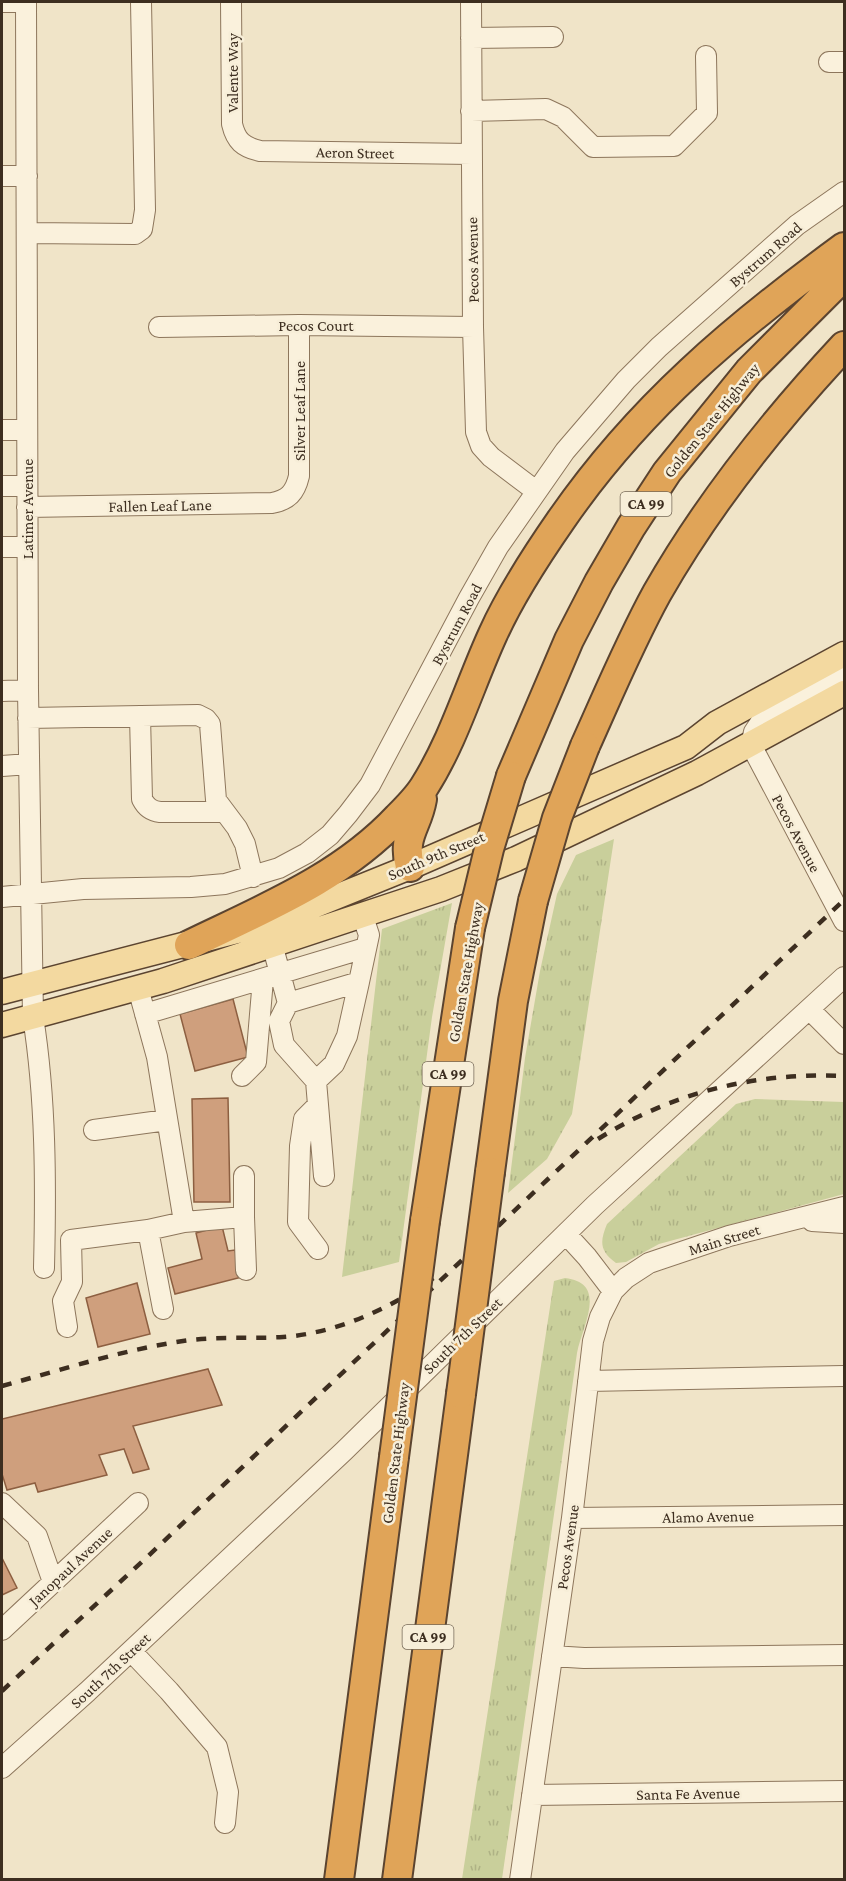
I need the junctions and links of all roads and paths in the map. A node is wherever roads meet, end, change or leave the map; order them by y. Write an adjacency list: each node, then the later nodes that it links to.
1 (2, 2): 2 (street)
2 (26, 2): 13 (street, Latimer Avenue)
3 (141, 2): 15 (street)
4 (231, 2): 10 (street, Valente Way)
5 (471, 2): 7 (street, Pecos Avenue)
6 (553, 37): 7 (street)
7 (471, 38): 9 (street, Pecos Avenue)
8 (706, 56): 9 (street)
9 (471, 111): 11 (street, Pecos Avenue)
10 (240, 143): 11 (street, Aeron Street)
11 (471, 154): 20 (street, Pecos Avenue)
12 (2, 176): 13 (street)
13 (27, 176): 15 (street, Latimer Avenue)
14 (844, 192): 26 (street, Bystrum Road)
15 (27, 233): 23 (street, Latimer Avenue)
16 (844, 247): 42 (highway)
17 (844, 276): 103 (highway, Golden State Highway / CA 99, bridge)
18 (299, 325): 19 (street, Pecos Court); 20 (street, Pecos Court); 27 (street, Silver Leaf Lane)
19 (159, 327)
20 (473, 327): 26 (street, Pecos Avenue)
21 (844, 346): 104 (highway, CA 99, bridge)
22 (2, 430): 23 (street)
23 (27, 430): 25 (street, Latimer Avenue)
24 (2, 486): 25 (street)
25 (27, 486): 28 (street, Latimer Avenue)
26 (536, 491): 45 (street, Bystrum Road)
27 (291, 495): 28 (street, Fallen Leaf Lane)
28 (27, 507): 30 (street, Latimer Avenue)
29 (2, 547): 30 (street)
30 (27, 547): 33 (street, Latimer Avenue)
31 (844, 654): 39 (main road, South 9th Street)
32 (844, 675): 38 (street)
33 (28, 690): 34 (street); 37 (street, Latimer Avenue)
34 (2, 691)
35 (844, 693): 38 (main road, South 9th Street)
36 (140, 716): 37 (street); 43 (street); 43 (street)
37 (28, 718): 40 (street, Latimer Avenue)
38 (751, 745): 39 (main road); 46 (main road, South 9th Street); 50 (street, Pecos Avenue)
39 (686, 747): 44 (main road, South 9th Street)
40 (29, 764): 41 (street); 47 (street, Latimer Avenue)
41 (2, 766)
42 (423, 788): 44 (highway); 53 (highway)
43 (223, 812): 45 (street)
44 (410, 867): 46 (main road); 53 (main road, South 9th Street)
45 (253, 877): 47 (street, Bystrum Road)
46 (441, 889): 49 (main road, South 9th Street)
47 (31, 894): 48 (street, Bystrum Road); 59 (street, Latimer Avenue)
48 (2, 897)
49 (362, 914): 51 (main road, South 9th Street); 54 (street)
50 (844, 921)
51 (315, 930): 52 (main road, South 9th Street); 55 (street)
52 (272, 944): 56 (street); 60 (main road, South 9th Street)
53 (189, 945): 59 (main road, South 9th Street)
54 (365, 948): 55 (street); 58 (street)
55 (323, 961): 56 (street)
56 (271, 976): 62 (street); 64 (street); 68 (street)
57 (844, 977): 63 (street, South 7th Street)
58 (359, 982): 62 (street); 69 (street)
59 (33, 984): 61 (main road, South 9th Street); 65 (street, Latimer Avenue)
60 (138, 988): 64 (street); 65 (main road, South 9th Street)
61 (2, 992)
62 (288, 1003): 69 (street)
63 (810, 1010): 67 (street); 81 (street, South 7th Street)
64 (145, 1014): 71 (street)
65 (33, 1017): 66 (main road, South 9th Street); 83 (street, Latimer Avenue)
66 (2, 1025)
67 (844, 1044)
68 (242, 1076)
69 (316, 1081): 70 (street)
70 (317, 1106): 74 (street); 82 (street)
71 (167, 1120): 72 (street); 78 (street)
72 (94, 1130)
73 (243, 1176): 76 (street)
74 (324, 1176)
75 (844, 1207): 77 (street, Main Street)
76 (244, 1217): 78 (street); 84 (street)
77 (791, 1220): 79 (street); 85 (street, Main Street)
78 (184, 1222): 80 (street)
79 (844, 1223)
80 (148, 1230): 86 (street); 87 (street)
81 (566, 1234): 85 (street); 96 (street, South 7th Street)
82 (318, 1249)
83 (44, 1268)
84 (246, 1270)
85 (613, 1291): 89 (street, Pecos Avenue)
86 (163, 1309)
87 (68, 1327)
88 (844, 1376): 89 (street)
89 (588, 1381): 93 (street, Pecos Avenue)
90 (2, 1503): 94 (street)
91 (138, 1503): 94 (street, Janopaul Avenue)
92 (844, 1515): 93 (street, Alamo Avenue)
93 (572, 1518): 98 (street, Pecos Avenue)
94 (53, 1582): 95 (street, Janopaul Avenue)
95 (2, 1630)
96 (131, 1651): 99 (street, South 7th Street); 102 (street)
97 (844, 1654): 98 (street)
98 (552, 1656): 101 (street, Pecos Avenue)
99 (2, 1768)
100 (844, 1791): 101 (street, Santa Fe Avenue)
101 (531, 1795): 105 (street, Pecos Avenue)
102 (225, 1823)
103 (339, 1880)
104 (397, 1880)
105 (520, 1880)

